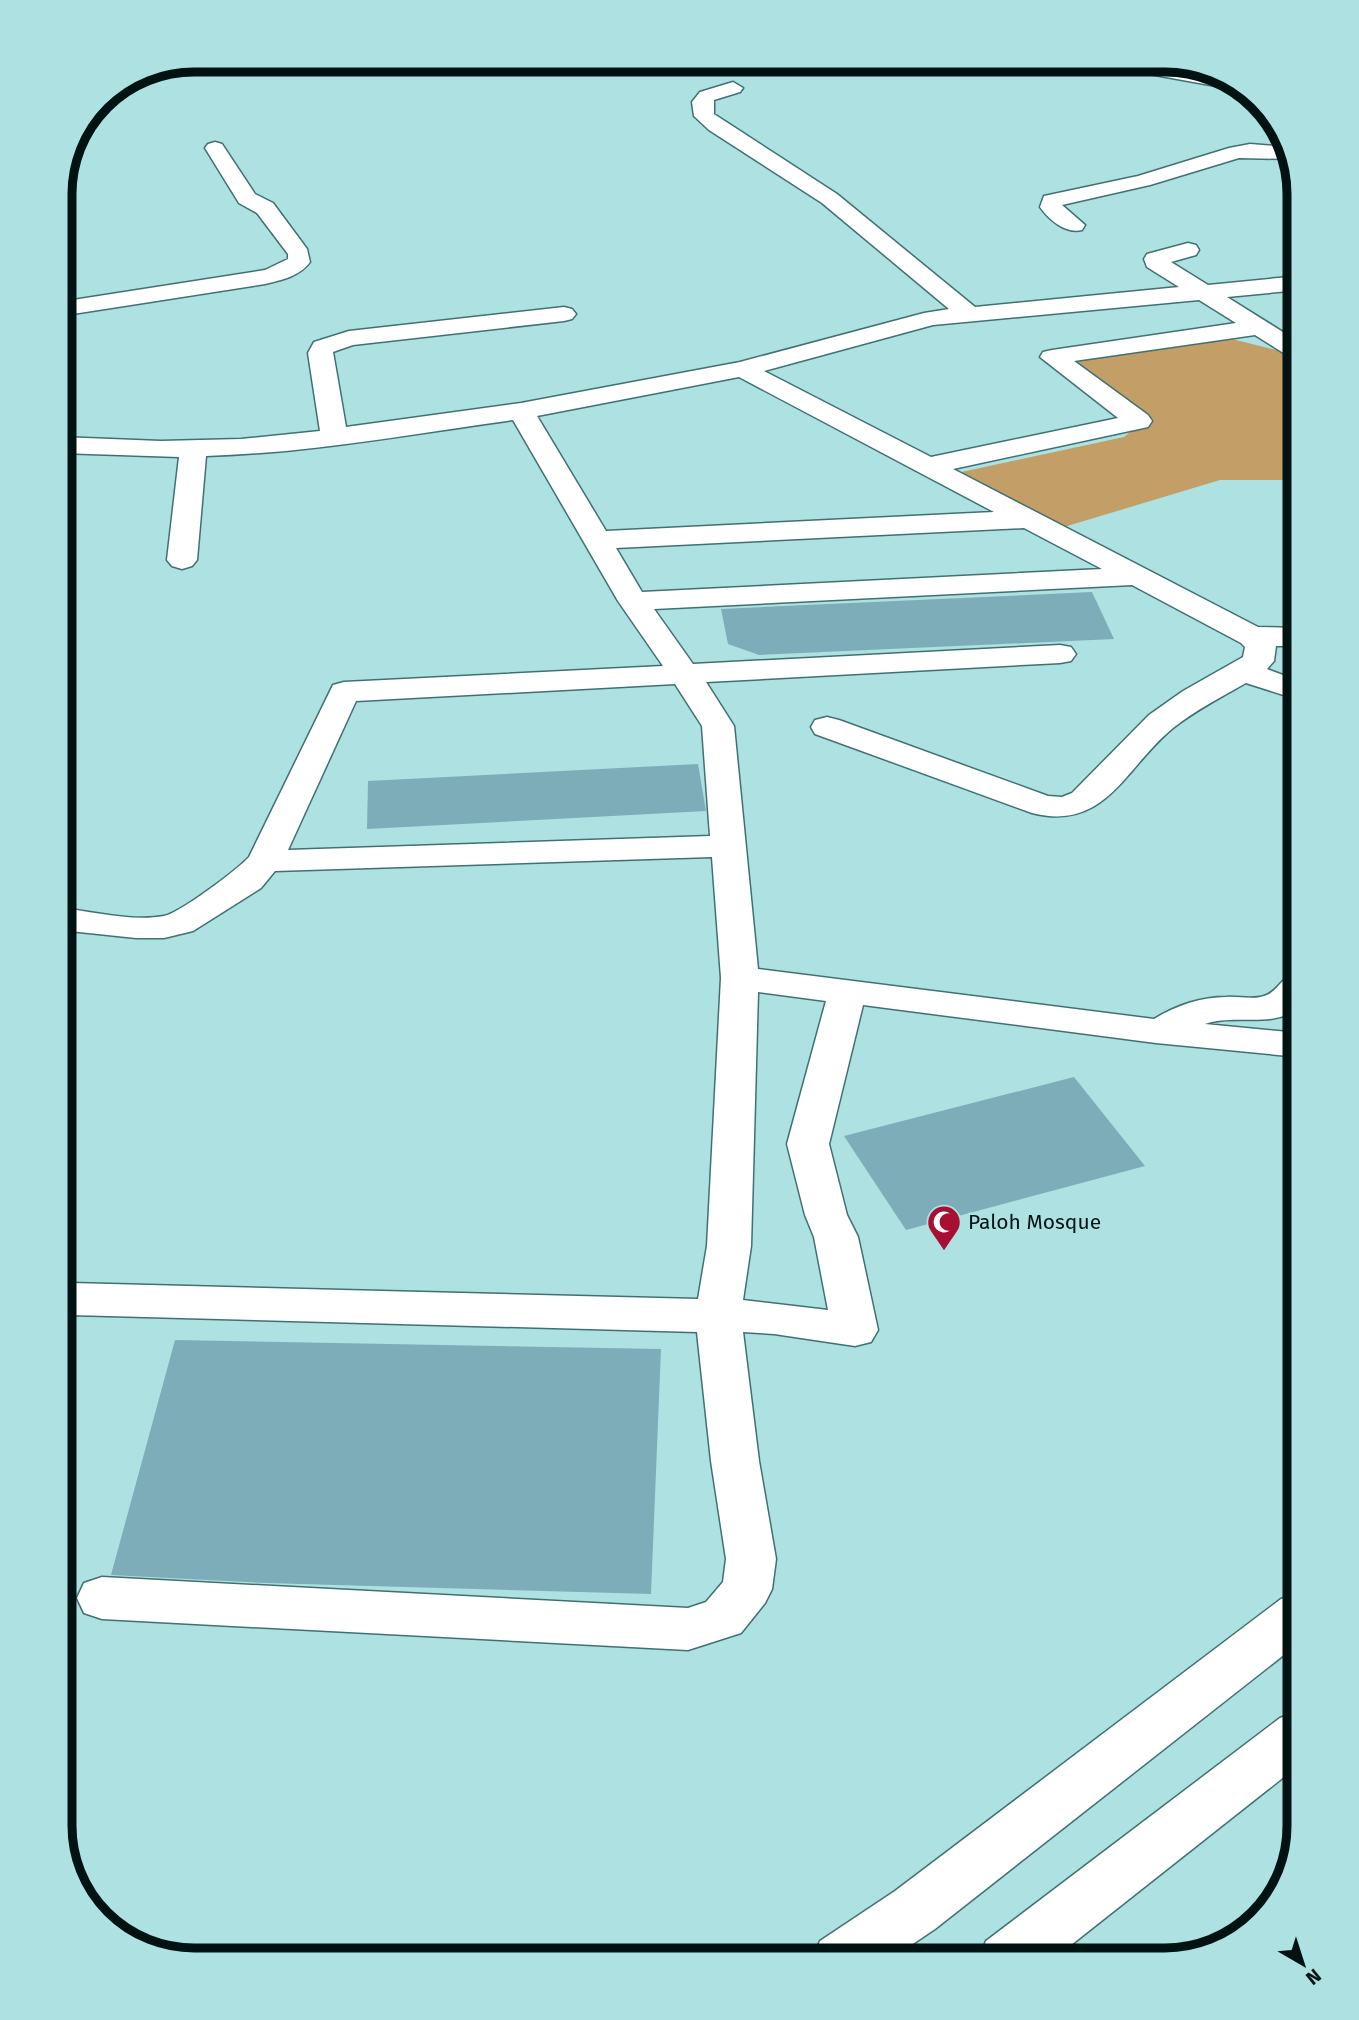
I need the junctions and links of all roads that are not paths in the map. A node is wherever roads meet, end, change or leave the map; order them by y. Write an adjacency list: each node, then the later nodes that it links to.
1 (1167, 72): 2 (street)
2 (1210, 80)
3 (733, 88): 11 (street)
4 (215, 148): 10 (street)
5 (1280, 152): 6 (street)
6 (1074, 225)
7 (1188, 250): 9 (street)
8 (1287, 284): 9 (street)
9 (1200, 291): 11 (street); 13 (street)
10 (72, 307)
11 (968, 313): 15 (street)
12 (564, 314): 17 (street)
13 (1259, 327): 14 (street); 20 (street)
14 (1287, 343)
15 (742, 369): 16 (street); 20 (street)
16 (521, 411): 17 (street); 22 (street)
17 (334, 437): 19 (street)
18 (72, 445): 19 (street)
19 (193, 448): 23 (street)
20 (928, 466): 21 (street)
21 (1030, 519): 22 (street); 24 (street)
22 (596, 540): 25 (street)
23 (182, 560)
24 (1136, 575): 25 (street); 26 (street)
25 (633, 601): 30 (street)
26 (1252, 636): 27 (street); 29 (street)
27 (1287, 637)
28 (1059, 654): 30 (street)
29 (1244, 672): 31 (street); 32 (street)
30 (683, 675): 33 (street); 34 (street)
31 (1287, 687)
32 (827, 727)
33 (730, 846): 34 (street); 36 (street)
34 (265, 862): 35 (street)
35 (72, 920)
36 (740, 978): 37 (street); 42 (street)
37 (848, 990): 39 (street); 42 (street)
38 (1287, 1001): 39 (street)
39 (1156, 1031): 40 (street)
40 (1287, 1044)
41 (72, 1299): 42 (street)
42 (718, 1315): 43 (street)
43 (102, 1598)
44 (1287, 1624): 46 (street)
45 (1287, 1744): 47 (street)
46 (859, 1948)
47 (1024, 1948)

